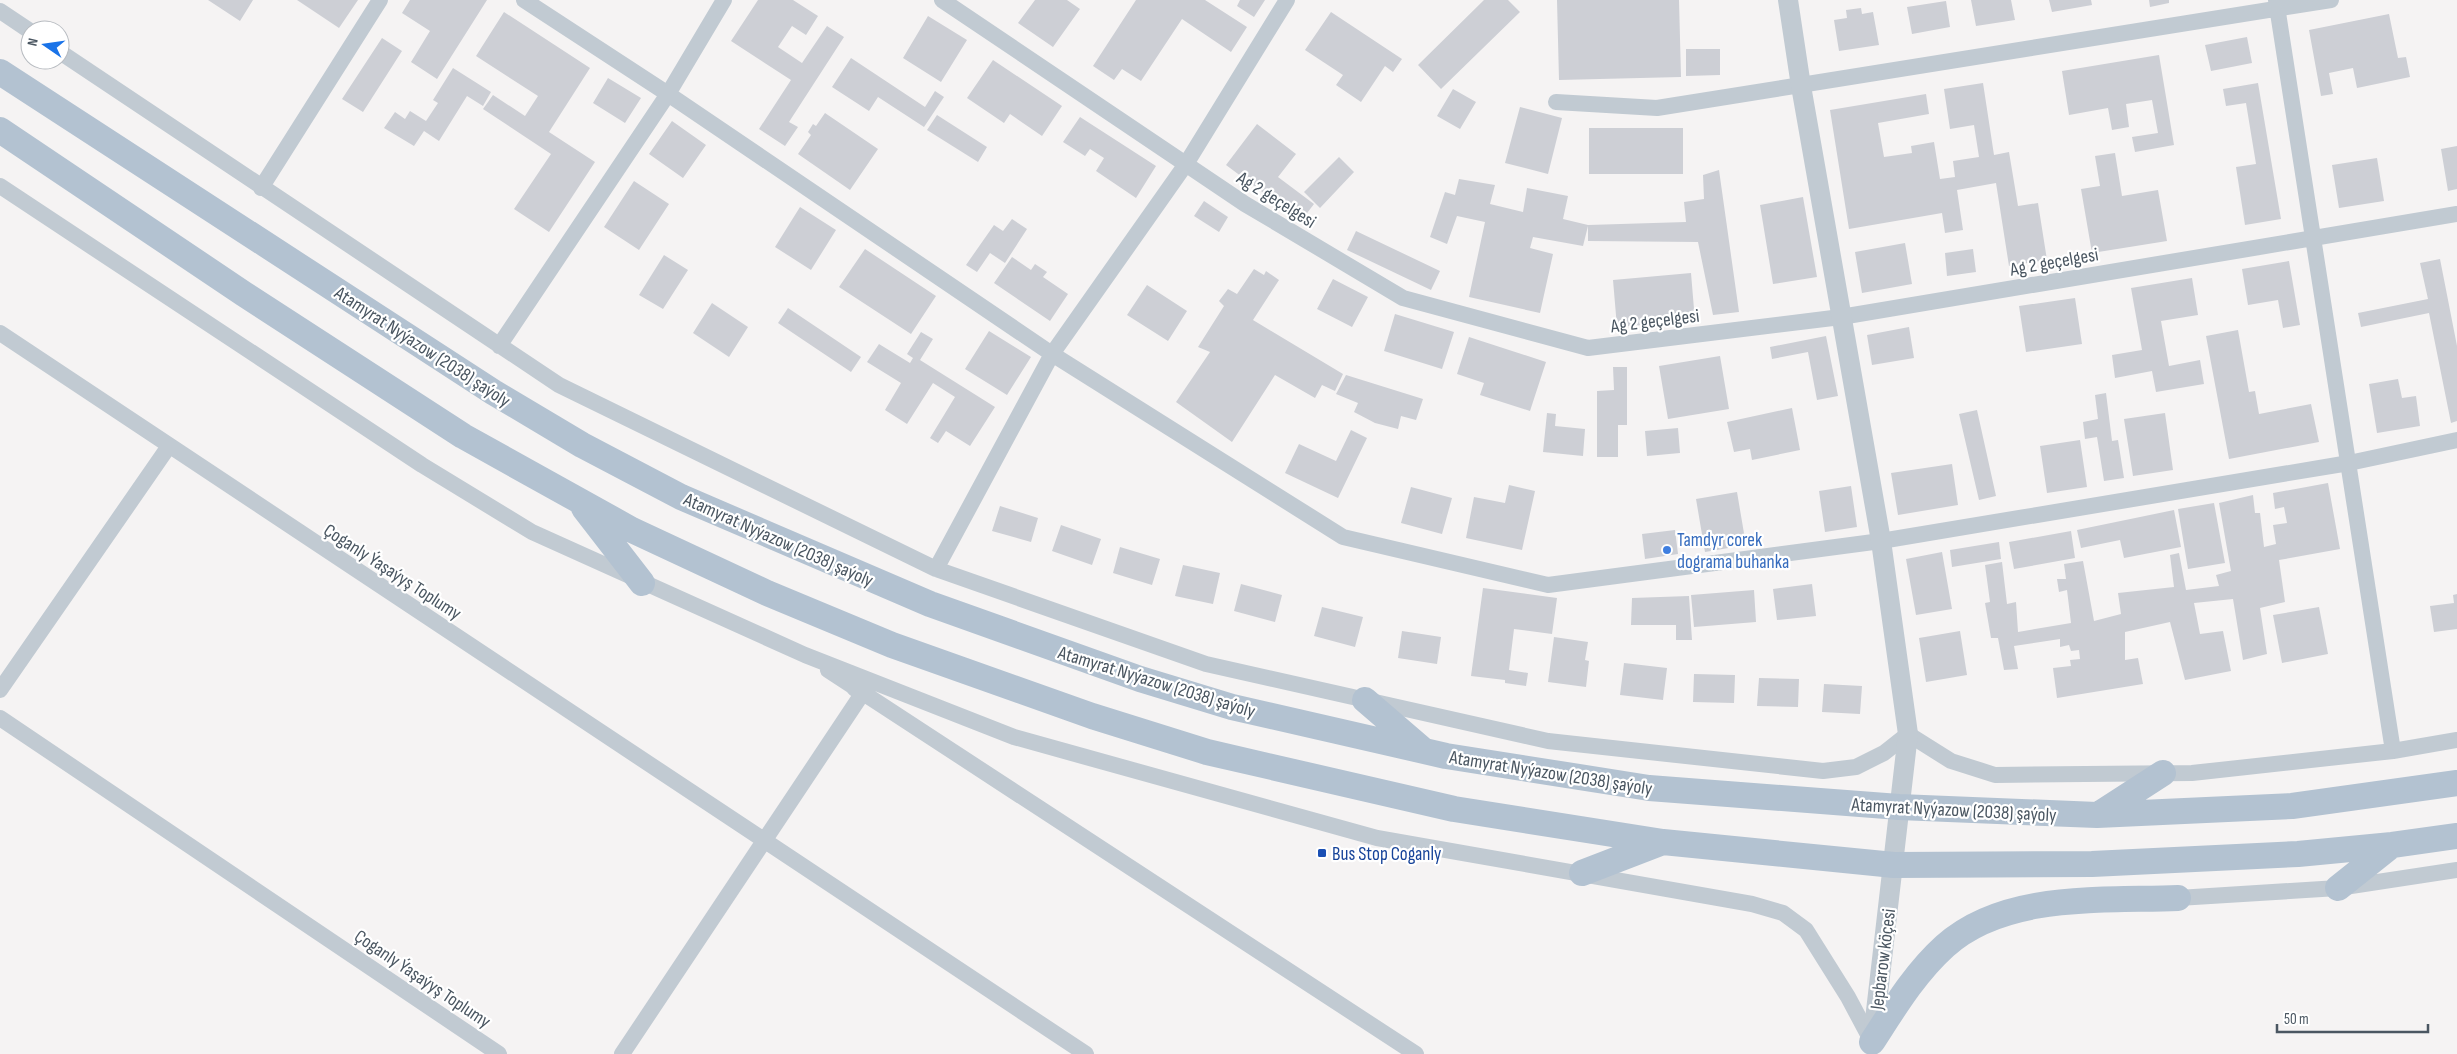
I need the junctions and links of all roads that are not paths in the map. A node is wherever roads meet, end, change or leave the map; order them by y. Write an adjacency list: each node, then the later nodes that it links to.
1 (380, 0): 19 (street)
2 (524, 0): 14 (street)
3 (724, 0): 14 (street)
4 (942, 0): 17 (street, Ag 2 geçelgesi)
5 (1287, 0): 17 (street)
6 (1788, 0): 13 (street, Jepbarow köçesi)
7 (2331, 0): 8 (street)
8 (2277, 4): 13 (street); 21 (street)
9 (0, 11): 10 (street)
10 (20, 25)
11 (70, 59): 19 (street)
12 (0, 72): 40 (main road, Atamyrat Nyýazow (2038) şaýoly)
13 (1801, 86): 15 (street); 22 (street, Jepbarow köçesi)
14 (668, 94): 24 (street); 25 (street)
15 (1556, 102)
16 (0, 130): 29 (main road)
17 (1186, 164): 22 (street, Ag 2 geçelgesi); 25 (street)
18 (0, 186): 32 (street)
19 (261, 188): 24 (street)
20 (2457, 214): 21 (street, Ag 2 geçelgesi)
21 (2314, 237): 22 (street, Ag 2 geçelgesi); 28 (street)
22 (1841, 317): 30 (street, Jepbarow köçesi)
23 (0, 333): 27 (street, Çoganly Ýaşaýyş Toplumy)
24 (499, 346): 31 (street)
25 (1052, 354): 30 (street); 31 (street)
26 (2457, 440): 28 (street)
27 (169, 446): 34 (street); 47 (street, Çoganly Ýaşaýyş Toplumy)
28 (2349, 463): 30 (street); 41 (street)
29 (577, 499): 32 (main road); 48 (main road)
30 (1881, 541): 38 (street, Jepbarow köçesi)
31 (936, 569): 36 (street)
32 (642, 583): 33 (street)
33 (811, 657): 35 (street); 53 (street)
34 (0, 690)
35 (862, 694): 47 (street); 60 (street)
36 (1365, 700): 38 (street); 40 (main road)
37 (0, 718): 57 (street, Çoganly Ýaşaýyş Toplumy)
38 (1908, 734): 42 (street); 44 (street, Jepbarow köçesi)
39 (2457, 740): 41 (street)
40 (1424, 751): 44 (main road, Atamyrat Nyýazow (2038) şaýoly)
41 (2393, 751): 42 (street)
42 (2163, 773): 45 (main road)
43 (2457, 784): 45 (main road, Atamyrat Nyýazow (2038) şaýoly)
44 (1899, 807): 45 (main road, Atamyrat Nyýazow (2038) şaýoly); 51 (street, Jepbarow köçesi)
45 (2097, 815)
46 (2457, 836): 49 (main road)
47 (765, 840): 58 (street); 59 (street, Çoganly Ýaşaýyş Toplumy)
48 (1663, 842): 51 (main road); 53 (main road)
49 (2392, 845): 50 (main road); 54 (main road)
50 (2092, 864): 51 (main road); 55 (main road)
51 (1894, 865): 56 (street, Jepbarow köçesi)
52 (2457, 870): 54 (street)
53 (1582, 873): 56 (street)
54 (2338, 888): 55 (street)
55 (2178, 898): 56 (main road)
56 (1872, 1048)
57 (500, 1054)
58 (622, 1054)
59 (1086, 1054)
60 (1416, 1054)

